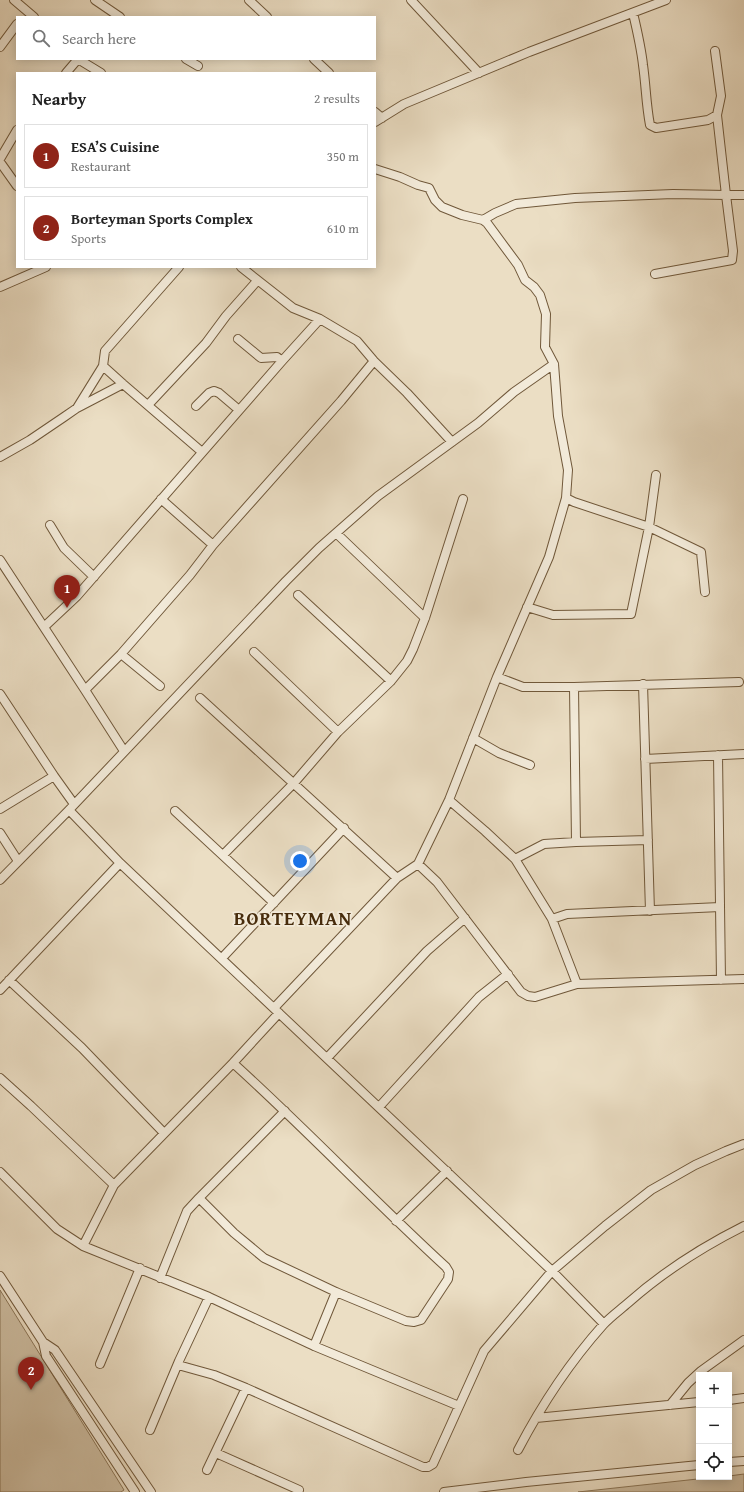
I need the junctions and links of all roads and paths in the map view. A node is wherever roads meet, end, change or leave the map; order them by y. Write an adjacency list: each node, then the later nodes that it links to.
1 (14, 0): 7 (street)
2 (95, 0): 8 (street)
3 (249, 0): 9 (street)
4 (411, 0): 21 (street)
5 (666, 0): 6 (street)
6 (633, 13): 21 (street); 22 (street)
7 (25, 14)
8 (119, 16)
9 (266, 16)
10 (16, 25): 11 (street)
11 (0, 47)
12 (715, 51): 22 (street)
13 (77, 60): 18 (street)
14 (80, 60): 19 (street)
15 (188, 60): 17 (street)
16 (315, 60): 20 (street)
17 (198, 66)
18 (67, 72)
19 (99, 72)
20 (328, 72)
21 (479, 73): 23 (street)
22 (717, 115): 29 (street)
23 (377, 117)
24 (16, 132): 25 (street)
25 (0, 159)
26 (0, 162): 28 (street)
27 (376, 169): 31 (street)
28 (16, 185)
29 (726, 195): 30 (street); 31 (street); 35 (street)
30 (744, 195)
31 (483, 220): 42 (street)
32 (44, 268): 37 (street)
33 (178, 268): 43 (street)
34 (242, 268): 36 (street)
35 (655, 274)
36 (257, 281): 38 (street); 45 (street)
37 (0, 287)
38 (320, 319): 40 (street); 41 (street)
39 (238, 339): 40 (street)
40 (282, 360): 48 (street)
41 (374, 361): 49 (street); 59 (street)
42 (554, 364): 49 (street); 54 (street)
43 (103, 366): 44 (street); 47 (street)
44 (123, 384): 45 (street); 47 (street)
45 (148, 405): 50 (street)
46 (196, 406): 48 (street)
47 (77, 408): 51 (street)
48 (239, 410): 50 (street)
49 (452, 442): 58 (street)
50 (202, 452): 55 (street)
51 (0, 457)
52 (656, 475): 57 (street)
53 (463, 498): 65 (street)
54 (566, 498): 57 (street); 64 (street)
55 (161, 499): 59 (street); 61 (street)
56 (50, 525): 61 (street)
57 (648, 527): 62 (street); 64 (street)
58 (336, 533): 65 (street); 80 (street)
59 (213, 545): 68 (street)
60 (0, 560): 66 (street)
61 (94, 577): 66 (street)
62 (705, 592)
63 (298, 595): 70 (street)
64 (527, 607): 69 (street)
65 (425, 618): 70 (street)
66 (44, 627): 75 (street)
67 (254, 652): 78 (street)
68 (121, 654): 73 (street); 75 (street)
69 (497, 677): 74 (street); 79 (street)
70 (391, 681): 78 (street)
71 (739, 682): 72 (street)
72 (643, 684): 74 (street); 83 (street)
73 (160, 686)
74 (574, 687): 94 (street)
75 (85, 690): 80 (street)
76 (0, 694): 85 (street)
77 (200, 698): 86 (street)
78 (338, 732): 86 (street)
79 (473, 738): 84 (street); 87 (street)
80 (124, 751): 88 (street)
81 (744, 754): 82 (street)
82 (718, 755): 83 (street); 103 (street)
83 (645, 759): 93 (street)
84 (530, 765)
85 (54, 776): 88 (street); 89 (street)
86 (294, 783): 91 (street); 95 (street)
87 (449, 800): 96 (street); 99 (street)
88 (72, 807): 97 (street); 98 (street)
89 (0, 809)
90 (175, 812): 95 (street)
91 (344, 828): 100 (street); 102 (street)
92 (0, 833): 97 (street)
93 (648, 840): 94 (street); 104 (street)
94 (576, 842): 96 (street)
95 (223, 855): 102 (street)
96 (515, 859): 106 (street)
97 (18, 861): 101 (street)
98 (120, 863): 107 (street); 110 (street)
99 (418, 864): 100 (street); 105 (street)
100 (397, 878): 114 (street)
101 (0, 880)
102 (274, 903): 107 (street)
103 (720, 907): 104 (street); 111 (street)
104 (650, 911): 106 (street)
105 (465, 918): 108 (street); 115 (street)
106 (552, 919): 112 (street)
107 (222, 958): 114 (street)
108 (508, 974): 112 (street); 118 (street)
109 (744, 979): 111 (street)
110 (9, 980): 113 (street); 120 (street)
111 (721, 980): 112 (street)
112 (576, 984)
113 (0, 990)
114 (276, 1011): 115 (street); 116 (street)
115 (327, 1058): 118 (street)
116 (233, 1063): 119 (street); 120 (street)
117 (0, 1078): 124 (street)
118 (379, 1107): 122 (street)
119 (285, 1111): 125 (street); 126 (street)
120 (164, 1133): 124 (street)
121 (744, 1144): 130 (street)
122 (447, 1171): 126 (street); 130 (street)
123 (0, 1172): 128 (street)
124 (114, 1185): 128 (street)
125 (199, 1198): 132 (street); 133 (street)
126 (396, 1221): 133 (street)
127 (744, 1226): 135 (street)
128 (83, 1246): 129 (street)
129 (140, 1268): 132 (street); 139 (street)
130 (552, 1271): 135 (street); 146 (street)
131 (0, 1276): 137 (street)
132 (160, 1278): 134 (street)
133 (336, 1292): 138 (street)
134 (209, 1297): 138 (street); 140 (street)
135 (604, 1324): 147 (street)
136 (744, 1340): 145 (street)
137 (42, 1342): 156 (street); 157 (street)
138 (314, 1346): 146 (street)
139 (100, 1364)
140 (178, 1365): 141 (street); 148 (street)
141 (246, 1388): 146 (street); 150 (street)
142 (744, 1398): 143 (street)
143 (732, 1400)
144 (696, 1402): 145 (street)
145 (670, 1405): 147 (street)
146 (458, 1406)
147 (536, 1418): 149 (street)
148 (150, 1430)
149 (518, 1450)
150 (216, 1453): 154 (street); 155 (street)
151 (744, 1461): 152 (street)
152 (732, 1462)
153 (696, 1465): 158 (street)
154 (207, 1470)
155 (299, 1490)
156 (135, 1492)
157 (151, 1492)
158 (444, 1492)

